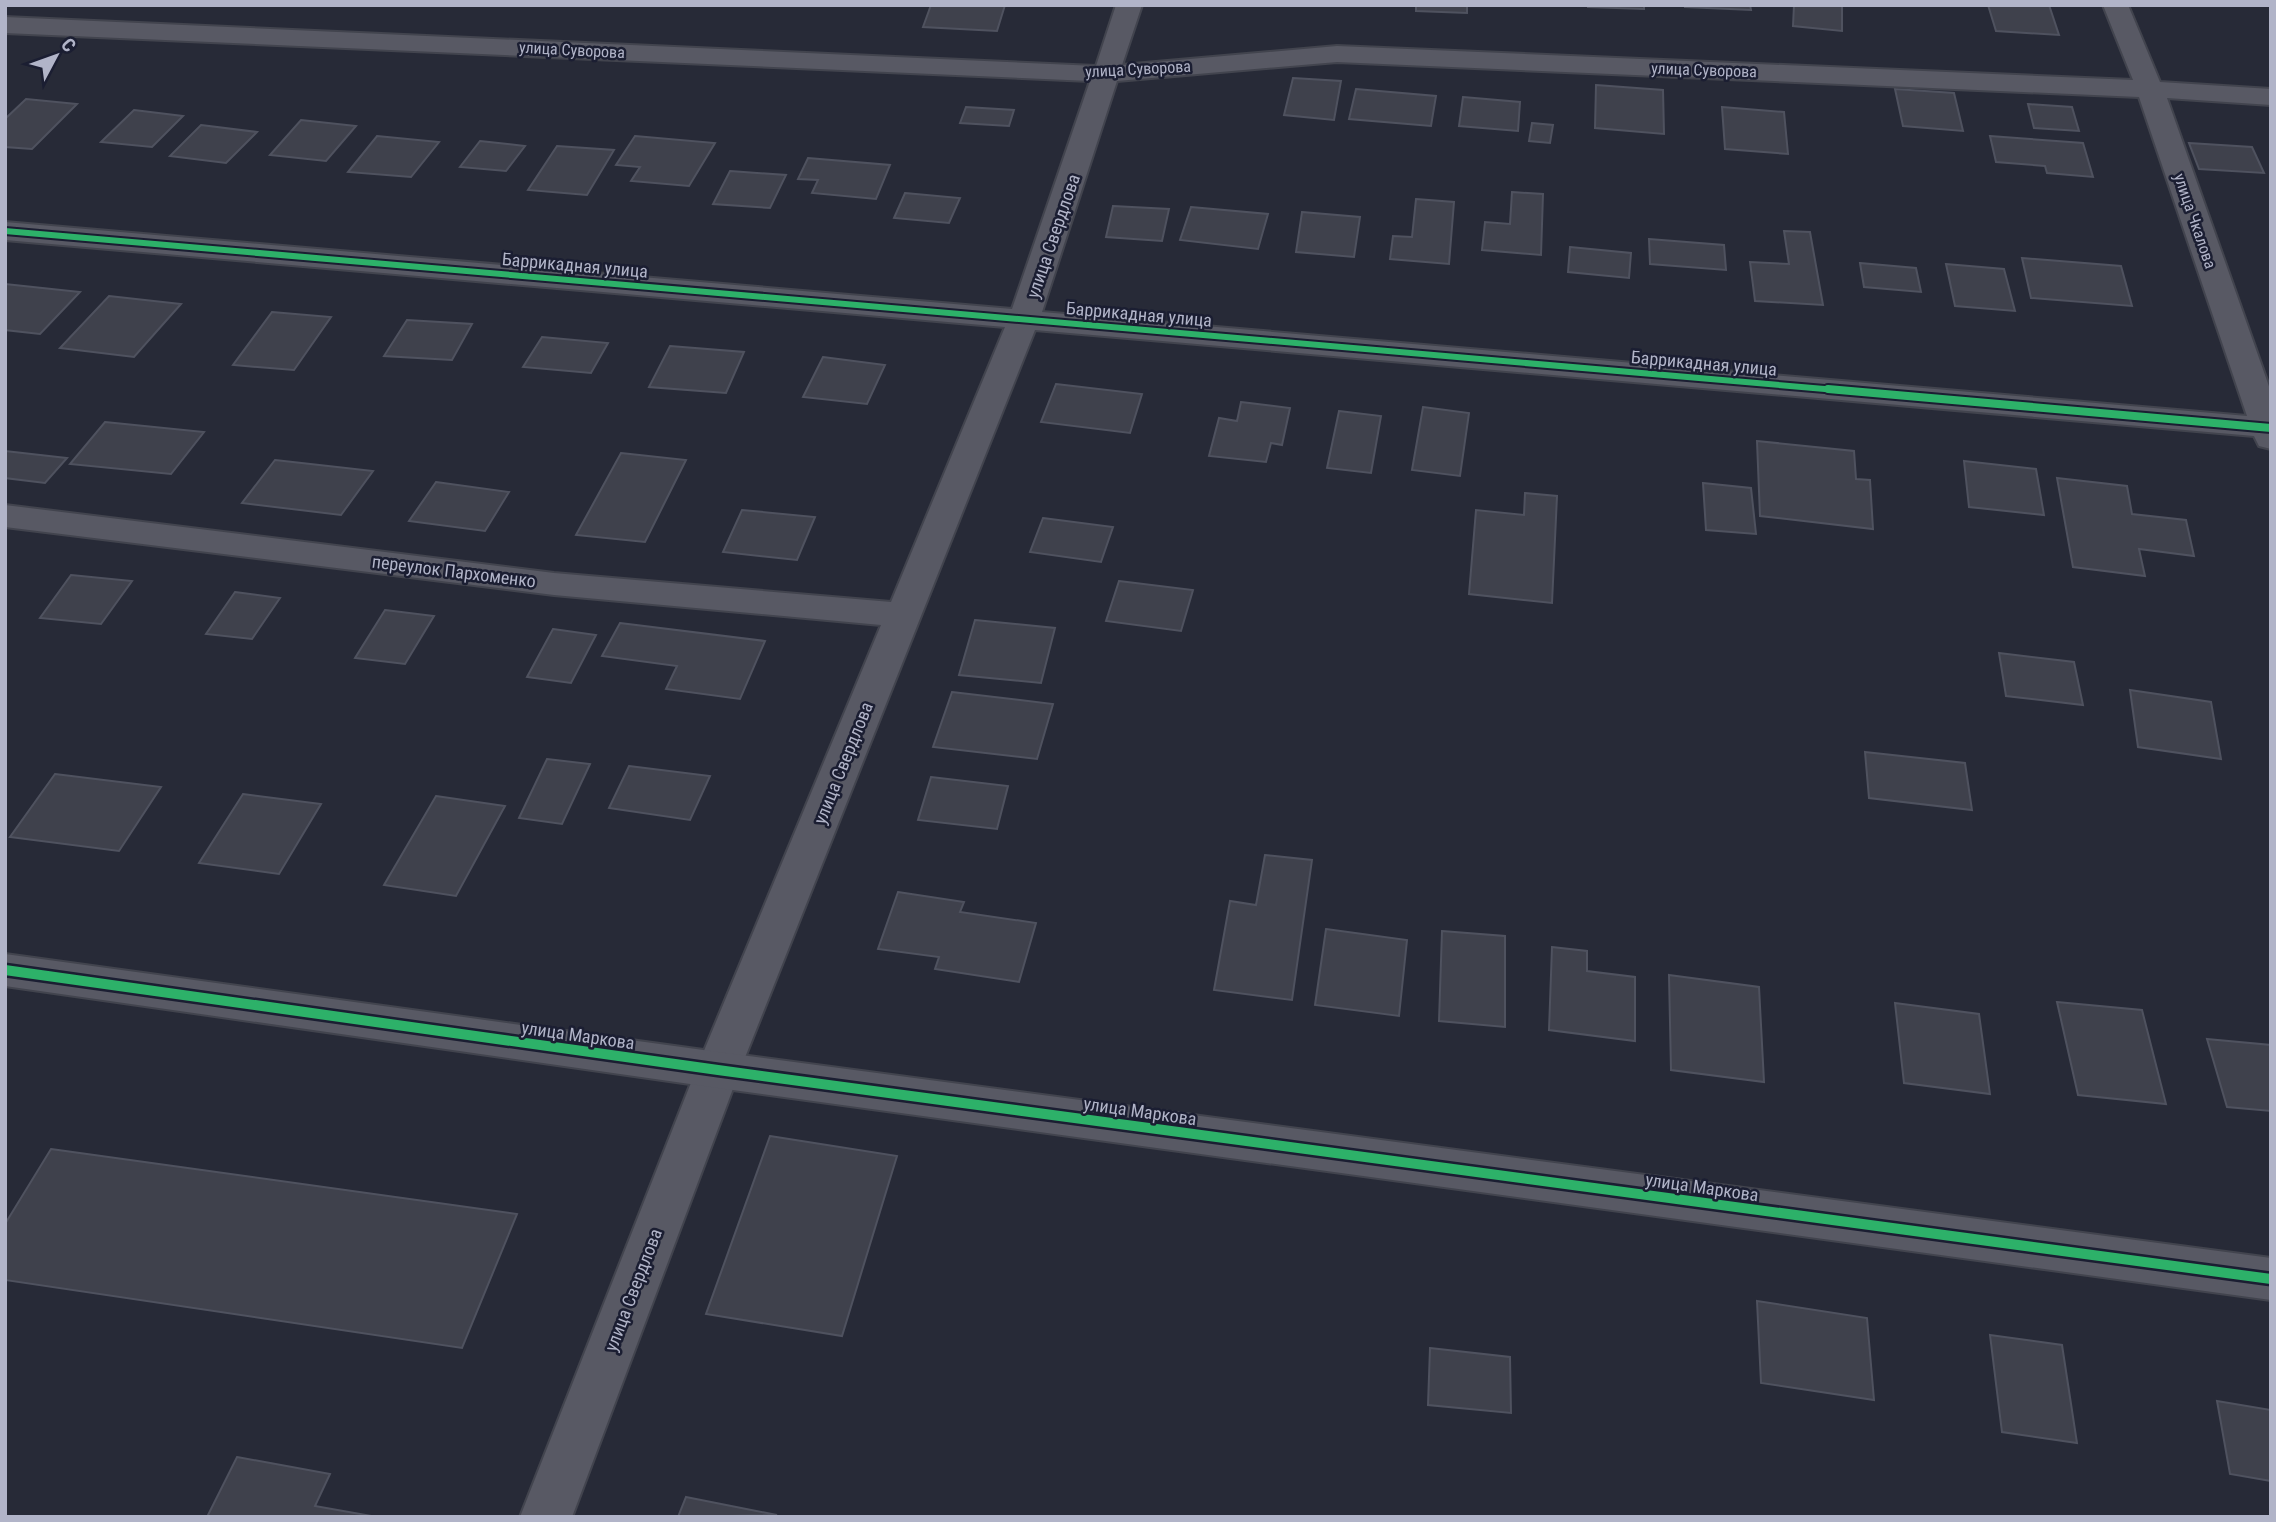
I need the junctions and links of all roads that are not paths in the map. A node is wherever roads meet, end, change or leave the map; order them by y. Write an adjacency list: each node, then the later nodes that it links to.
1 (1129, 5): 4 (street, улица Свердлова)
2 (2115, 5): 5 (street, улица Чкалова)
3 (5, 25): 4 (street, улица Суворова)
4 (1108, 74): 5 (street, улица Суворова); 8 (street, улица Свердлова)
5 (2150, 89): 6 (street, улица Суворова); 9 (street, улица Чкалова)
6 (2271, 97)
7 (5, 231): 8 (street, Баррикадная улица)
8 (1024, 319): 9 (street, Баррикадная улица); 11 (street, улица Свердлова)
9 (2269, 432)
10 (5, 516): 11 (street, переулок Пархоменко)
11 (903, 615): 13 (street, улица Свердлова)
12 (5, 970): 13 (street, улица Маркова)
13 (718, 1070): 14 (street, улица Маркова); 15 (street, улица Свердлова)
14 (2271, 1279)
15 (546, 1517)

